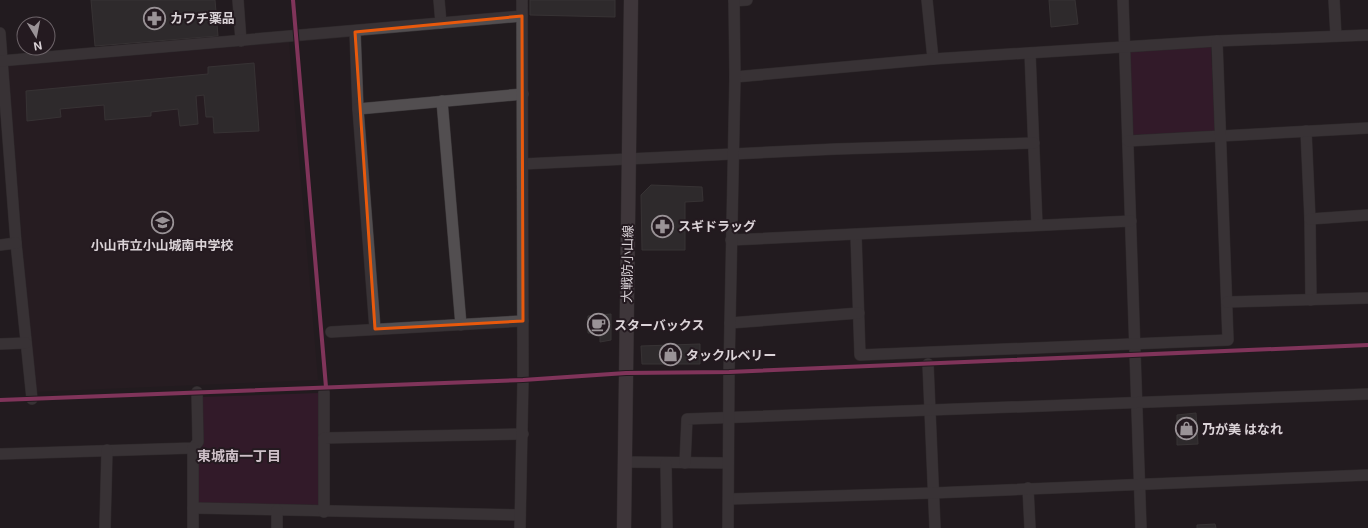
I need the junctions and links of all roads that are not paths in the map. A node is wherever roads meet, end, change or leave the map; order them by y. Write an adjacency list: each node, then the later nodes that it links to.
1 (238, 0): 16 (street)
2 (439, 0): 11 (street)
3 (522, 0): 10 (street)
4 (631, 0): 33 (main road, 大戦防小山線)
5 (746, 0): 9 (street)
6 (926, 0): 20 (street)
7 (1123, 0): 18 (street)
8 (1334, 0): 15 (street)
9 (734, 1): 22 (street)
10 (522, 16): 11 (street); 23 (street)
11 (441, 23): 12 (street)
12 (355, 32): 16 (street); 25 (street)
13 (0, 34): 21 (street)
14 (1368, 35): 15 (street)
15 (1336, 36): 17 (street)
16 (241, 41): 21 (street)
17 (1217, 41): 18 (street); 28 (street)
18 (1124, 48): 19 (street); 29 (street)
19 (1030, 53): 20 (street); 30 (street)
20 (933, 59): 22 (street)
21 (1, 61): 32 (street)
22 (735, 77): 31 (street)
23 (523, 94): 24 (street); 34 (street)
24 (442, 101): 25 (street); 49 (street)
25 (358, 109): 50 (street)
26 (1368, 128): 27 (street)
27 (1306, 131): 28 (street); 36 (street)
28 (1220, 136): 29 (street); 45 (street)
29 (1128, 141): 37 (street)
30 (1034, 143): 31 (street); 38 (street)
31 (734, 154): 33 (street); 40 (street)
32 (5, 156): 41 (street)
33 (629, 158): 34 (street); 68 (main road, 大戦防小山線)
34 (523, 164): 47 (street)
35 (1368, 215): 36 (street)
36 (1310, 218): 44 (street)
37 (1131, 221): 38 (street); 54 (street)
38 (1037, 225): 39 (street)
39 (856, 235): 40 (street); 46 (street)
40 (731, 240): 48 (street)
41 (16, 243): 42 (street); 52 (street)
42 (0, 245)
43 (1368, 298): 44 (street)
44 (1311, 300): 45 (street)
45 (1226, 302): 54 (street)
46 (858, 313): 48 (street); 54 (street)
47 (523, 321): 49 (street); 63 (street)
48 (730, 323): 62 (street)
49 (461, 325): 50 (street)
50 (375, 329): 51 (street)
51 (331, 332)
52 (26, 343): 53 (street); 59 (street)
53 (0, 344)
54 (1135, 344): 60 (street)
55 (928, 364): 61 (street)
56 (197, 392): 65 (street)
57 (324, 392): 64 (street)
58 (1368, 394): 60 (street)
59 (32, 399)
60 (1138, 403): 61 (street); 73 (street)
61 (930, 411): 62 (street); 75 (street)
62 (729, 419): 70 (street); 71 (street)
63 (523, 434): 64 (street); 80 (street)
64 (324, 438): 79 (street)
65 (193, 448): 66 (street); 77 (street)
66 (106, 450): 67 (street); 81 (street)
67 (0, 454)
68 (625, 462): 69 (street); 85 (main road, 大戦防小山線)
69 (666, 462): 70 (street); 86 (street)
70 (685, 463): 71 (street)
71 (728, 463): 76 (street)
72 (1368, 475): 73 (street)
73 (1139, 484): 74 (street); 90 (street)
74 (1028, 488): 75 (street); 89 (street)
75 (933, 493): 76 (street); 88 (street)
76 (729, 499): 87 (street)
77 (193, 508): 78 (street); 82 (street)
78 (277, 510): 79 (street); 83 (street)
79 (324, 512): 80 (street)
80 (520, 515): 84 (street)
81 (104, 528)
82 (192, 528)
83 (277, 528)
84 (520, 528)
85 (624, 528)
86 (667, 528)
87 (728, 528)
88 (935, 528)
89 (1030, 528)
90 (1141, 528)

